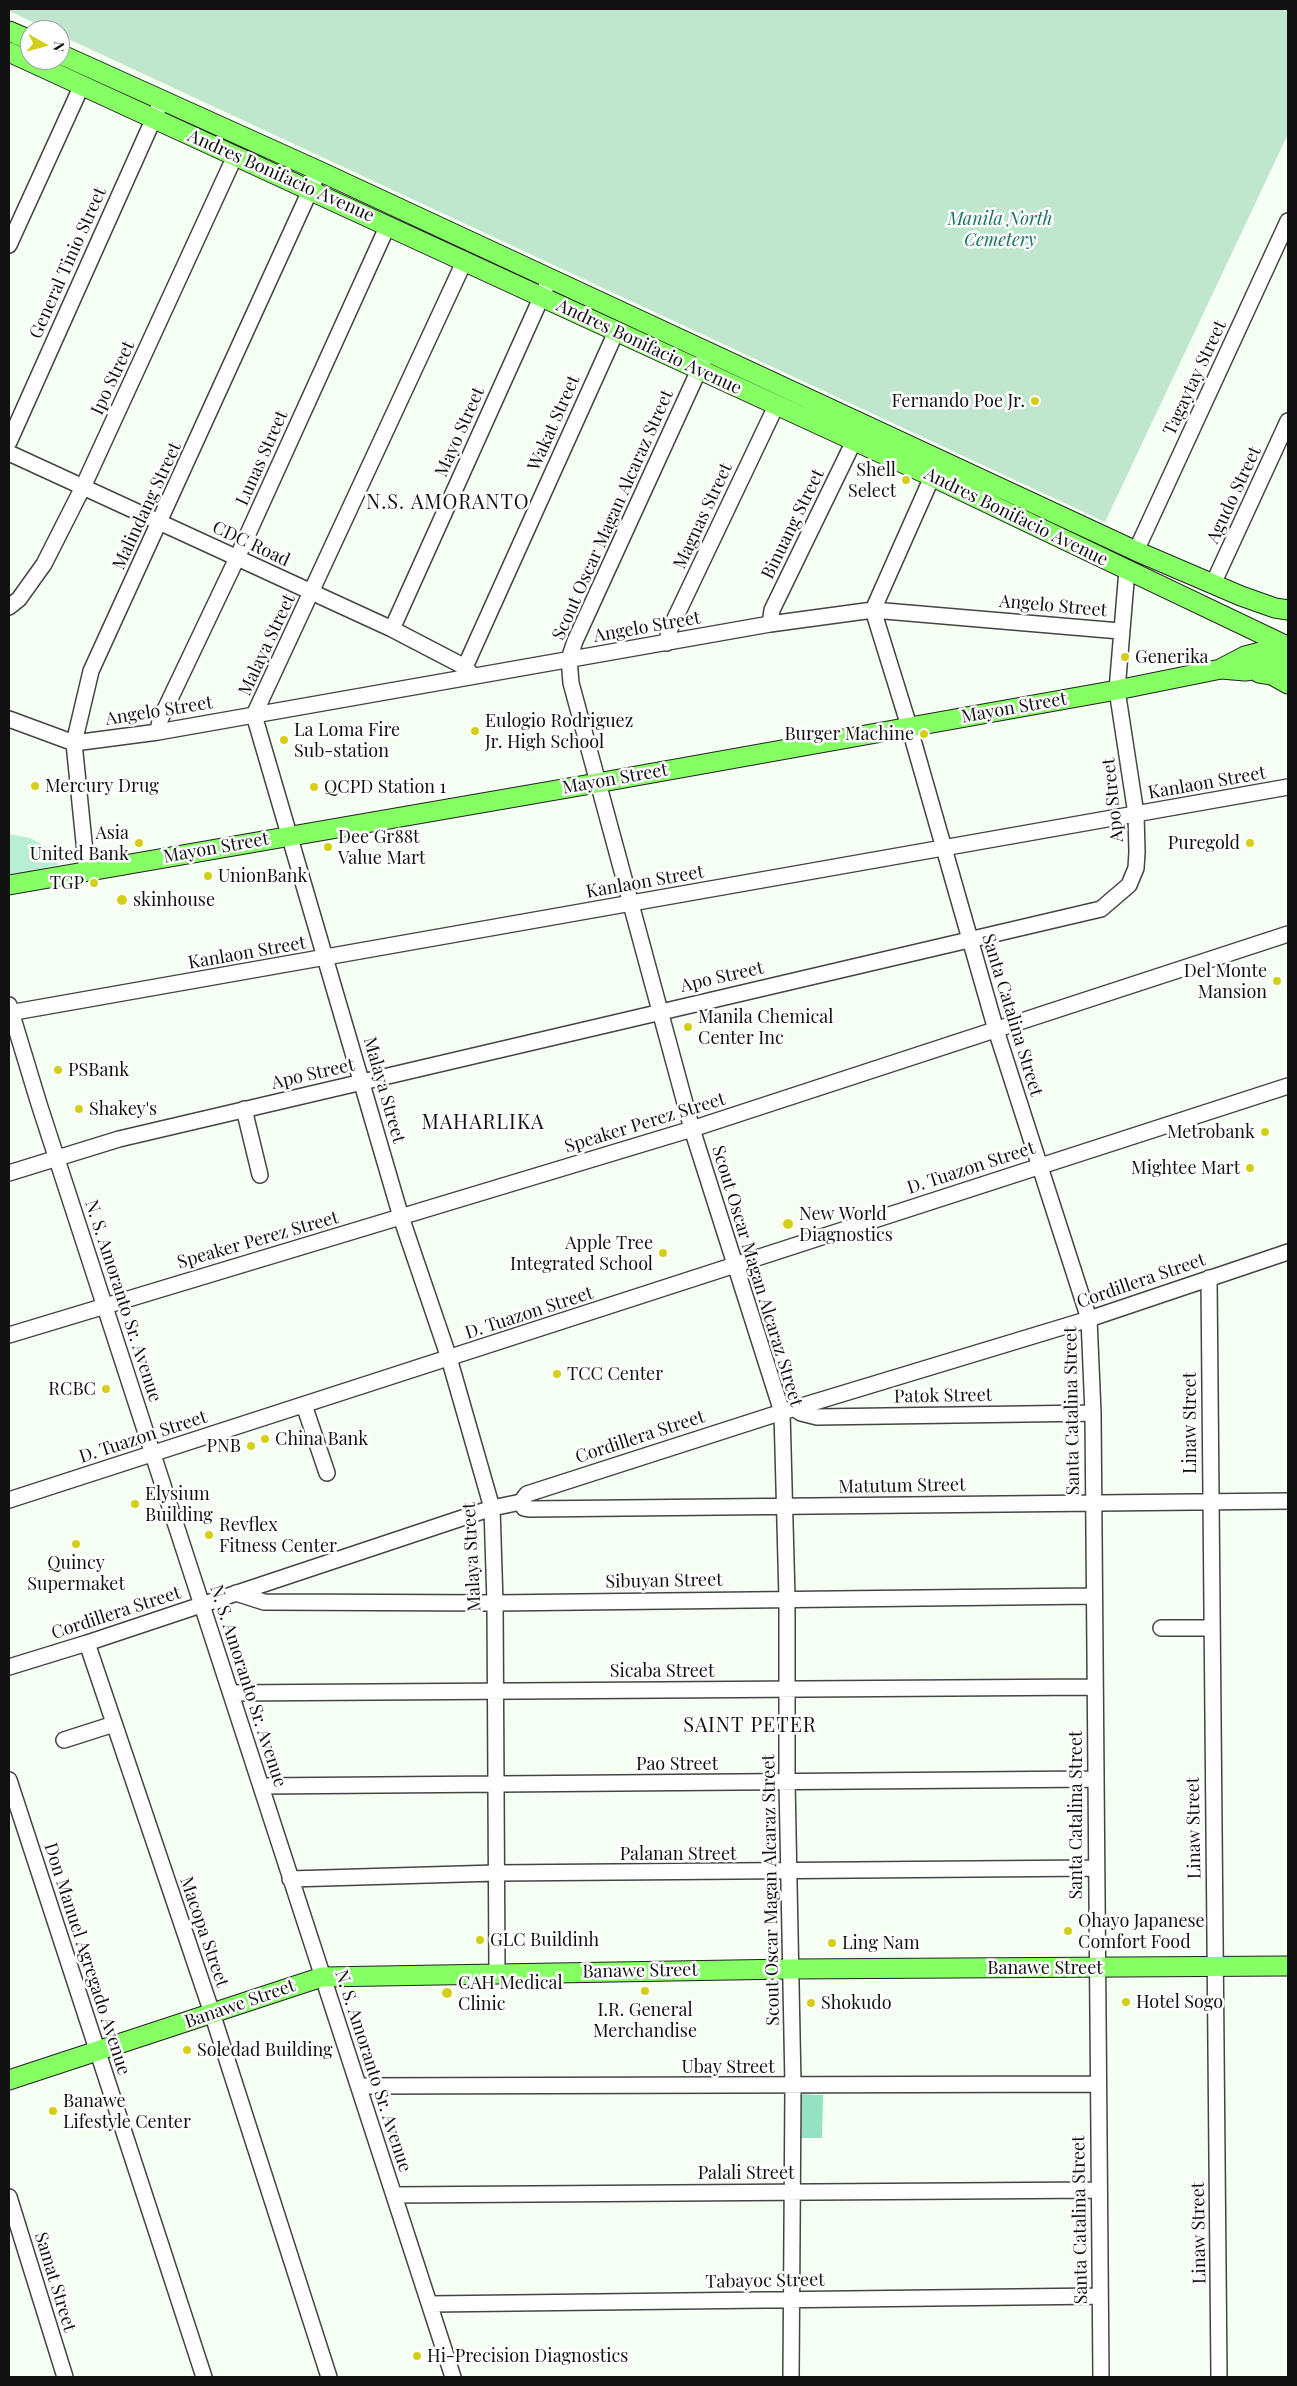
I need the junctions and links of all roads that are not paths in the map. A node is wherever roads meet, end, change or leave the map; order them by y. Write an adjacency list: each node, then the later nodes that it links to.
1 (9, 52): 3 (main road, Andres Bonifacio Avenue)
2 (70, 59): 4 (main road, Andres Bonifacio Avenue)
3 (82, 85): 5 (main road, Andres Bonifacio Avenue); 11 (street)
4 (162, 100): 5 (street, General Tinio Street); 7 (main road, Andres Bonifacio Avenue)
5 (153, 118): 6 (main road, Andres Bonifacio Avenue); 21 (street, General Tinio Street)
6 (235, 156): 8 (main road, Andres Bonifacio Avenue); 24 (street, Ipo Street)
7 (319, 171): 8 (street, Malindang Street); 13 (main road, Andres Bonifacio Avenue)
8 (310, 190): 10 (main road, Andres Bonifacio Avenue); 25 (street, Malindang Street)
9 (1288, 222): 26 (street, Tagaytay Street)
10 (388, 225): 12 (main road, Andres Bonifacio Avenue); 27 (street, Lunas Street)
11 (9, 245)
12 (465, 260): 14 (main road, Andres Bonifacio Avenue); 30 (street, Malaya Street)
13 (550, 278): 14 (street, Mayo Street); 16 (main road, Andres Bonifacio Avenue)
14 (542, 297): 15 (main road, Andres Bonifacio Avenue); 36 (street, Mayo Street)
15 (616, 332): 17 (main road, Andres Bonifacio Avenue); 43 (street, Wakat Street)
16 (708, 352): 17 (street, Scout Oscar Magan Alcaraz Street); 23 (main road, Andres Bonifacio Avenue)
17 (699, 369): 18 (main road, Andres Bonifacio Avenue); 40 (street, Scout Oscar Magan Alcaraz Street)
18 (776, 406): 20 (main road, Andres Bonifacio Avenue); 38 (street, Magnas Street)
19 (1288, 421): 29 (street, Agudo Street)
20 (854, 441): 23 (main road, Andres Bonifacio Avenue); 34 (street, Binuang Street)
21 (9, 442)
22 (9, 454): 24 (street, CDC Road)
23 (936, 469): 26 (main road, Andres Bonifacio Avenue); 28 (main road, Andres Bonifacio Avenue); 32 (street)
24 (83, 488): 25 (street, CDC Road); 31 (street, Ipo Street)
25 (160, 522): 27 (street, CDC Road); 50 (street, Malindang Street)
26 (1136, 551): 29 (main road, Andres Bonifacio Avenue)
27 (237, 558): 30 (street, CDC Road); 49 (street, Lunas Street)
28 (1127, 570): 35 (main road, Andres Bonifacio Avenue); 37 (street, Apo Street)
29 (1214, 584): 33 (main road, Andres Bonifacio Avenue)
30 (312, 592): 36 (street, CDC Road); 46 (street, Malaya Street)
31 (9, 606)
32 (873, 610): 34 (street, Angelo Street); 37 (street, Angelo Street); 48 (street, Santa Catalina Street)
33 (1288, 610)
34 (770, 624): 38 (street, Angelo Street)
35 (1250, 628): 39 (main road, Andres Bonifacio Avenue); 41 (main road)
36 (392, 629): 43 (street, CDC Road)
37 (1120, 631): 45 (street, Apo Street)
38 (667, 643): 40 (street, Angelo Street)
39 (1288, 646): 41 (main road, Mayon Street)
40 (568, 659): 43 (street, Angelo Street); 51 (street, Scout Oscar Magan Alcaraz Street)
41 (1245, 663): 42 (main road, Mayon Street); 44 (main road); 45 (main road, Mayon Street)
42 (1288, 665)
43 (469, 672): 46 (street, Angelo Street)
44 (1288, 684)
45 (1117, 690): 48 (main road, Mayon Street); 53 (street, Apo Street)
46 (254, 715): 49 (street, Angelo Street); 54 (street, Malaya Street)
47 (9, 718): 50 (street, Angelo Street)
48 (909, 726): 51 (main road, Mayon Street); 55 (street, Santa Catalina Street)
49 (158, 732): 50 (street, Angelo Street)
50 (74, 743): 56 (street, Malindang Street)
51 (597, 783): 54 (main road, Mayon Street); 58 (street, Scout Oscar Magan Alcaraz Street)
52 (1288, 787): 53 (street, Kanlaon Street)
53 (1136, 814): 55 (street, Kanlaon Street); 60 (street, Apo Street)
54 (289, 835): 56 (main road, Mayon Street); 61 (street, Malaya Street)
55 (943, 849): 58 (street, Kanlaon Street); 60 (street, Santa Catalina Street)
56 (87, 872): 57 (main road, Mayon Street)
57 (9, 885)
58 (630, 904): 61 (street, Kanlaon Street); 63 (street, Scout Oscar Magan Alcaraz Street)
59 (1288, 934): 64 (street, Speaker Perez Street)
60 (969, 939): 63 (street, Apo Street); 64 (street, Santa Catalina Street)
61 (326, 958): 62 (street, Kanlaon Street); 65 (street, Malaya Street)
62 (9, 1010): 69 (street, N. S. Amoranto Sr. Avenue)
63 (660, 1011): 65 (street, Apo Street); 68 (street, Scout Oscar Magan Alcaraz Street)
64 (996, 1030): 68 (street, Speaker Perez Street); 70 (street, Santa Catalina Street)
65 (361, 1082): 67 (street, Apo Street); 73 (street, Malaya Street)
66 (1288, 1086): 70 (street, D. Tuazon Street)
67 (244, 1109): 69 (street, Apo Street); 72 (street)
68 (692, 1129): 73 (street, Speaker Perez Street); 75 (street, Scout Oscar Magan Alcaraz Street)
69 (57, 1157): 71 (street, Apo Street); 77 (street, N. S. Amoranto Sr. Avenue)
70 (1039, 1166): 75 (street, D. Tuazon Street); 78 (street, Santa Catalina Street)
71 (9, 1173)
72 (260, 1175)
73 (401, 1217): 77 (street, Speaker Perez Street); 80 (street, Malaya Street)
74 (1288, 1252): 76 (street, Cordillera Street)
75 (735, 1266): 80 (street, D. Tuazon Street); 82 (street, Scout Oscar Magan Alcaraz Street)
76 (1209, 1278): 78 (street, Cordillera Street); 87 (street, Linaw Street)
77 (104, 1305): 79 (street, Speaker Perez Street); 84 (street, N. S. Amoranto Sr. Avenue)
78 (1089, 1319): 82 (street, Cordillera Street); 83 (street, Santa Catalina Street)
79 (9, 1335)
80 (449, 1358): 81 (street, D. Tuazon Street); 92 (street, Malaya Street)
81 (304, 1404): 84 (street, D. Tuazon Street); 85 (street)
82 (788, 1410): 83 (street, Patok Street); 89 (street, Cordillera Street); 91 (street, Scout Oscar Magan Alcaraz Street)
83 (1093, 1413): 90 (street, Santa Catalina Street)
84 (153, 1453): 86 (street, D. Tuazon Street); 97 (street, N. S. Amoranto Sr. Avenue)
85 (327, 1473)
86 (9, 1500)
87 (1209, 1501): 88 (street, Matutum Street); 90 (street, Matutum Street); 99 (street, Linaw Street)
88 (1288, 1501)
89 (521, 1502): 91 (street, Matutum Street); 92 (street, Cordillera Street)
90 (1092, 1503): 91 (street, Matutum Street); 94 (street, Santa Catalina Street)
91 (784, 1506): 95 (street, Scout Oscar Magan Alcaraz Street)
92 (492, 1508): 93 (street, Cordillera Street); 96 (street, Malaya Street)
93 (236, 1594): 96 (street, Sibuyan Street); 97 (street, Cordillera Street)
94 (1093, 1596): 95 (street, Sibuyan Street); 102 (street, Santa Catalina Street)
95 (787, 1598): 96 (street, Sibuyan Street); 103 (street, Scout Oscar Magan Alcaraz Street)
96 (495, 1603): 104 (street, Malaya Street)
97 (201, 1604): 100 (street, Cordillera Street); 105 (street, N. S. Amoranto Sr. Avenue)
98 (1161, 1628): 99 (street)
99 (1211, 1628): 117 (street, Linaw Street)
100 (87, 1643): 101 (street, Cordillera Street); 106 (street, Macopa Street)
101 (9, 1667)
102 (1094, 1687): 103 (street, Sicaba Street); 108 (street, Santa Catalina Street)
103 (787, 1689): 104 (street, Sicaba Street); 110 (street, Scout Oscar Magan Alcaraz Street)
104 (494, 1690): 105 (street, Sicaba Street); 111 (street, Malaya Street)
105 (231, 1693): 112 (street, N. S. Amoranto Sr. Avenue)
106 (114, 1724): 107 (street); 123 (street, Macopa Street)
107 (64, 1740)
108 (1094, 1779): 110 (street, Pao Street); 113 (street, Santa Catalina Street)
109 (9, 1780): 124 (street, Don Manuel Agregado Avenue)
110 (787, 1782): 111 (street, Pao Street); 114 (street, Scout Oscar Magan Alcaraz Street)
111 (495, 1784): 112 (street, Pao Street); 115 (street, Malaya Street)
112 (261, 1786): 116 (street, N. S. Amoranto Sr. Avenue)
113 (1095, 1868): 114 (street, Palanan Street); 119 (street, Santa Catalina Street)
114 (790, 1872): 115 (street, Palanan Street); 120 (street, Scout Oscar Magan Alcaraz Street)
115 (496, 1873): 116 (street, Palanan Street); 121 (street, Malaya Street)
116 (290, 1879): 122 (street, N. S. Amoranto Sr. Avenue)
117 (1215, 1966): 118 (main road, Banawe Street); 119 (main road, Banawe Street); 142 (street, Linaw Street)
118 (1288, 1966)
119 (1096, 1968): 120 (main road, Banawe Street); 126 (street, Santa Catalina Street)
120 (790, 1970): 121 (main road, Banawe Street); 127 (street, Scout Oscar Magan Alcaraz Street)
121 (497, 1973): 122 (main road, Banawe Street)
122 (322, 1977): 123 (main road, Banawe Street); 128 (street, N. S. Amoranto Sr. Avenue)
123 (212, 2013): 124 (main road, Banawe Street); 138 (street, Macopa Street)
124 (97, 2052): 125 (main road, Banawe Street); 137 (street, Don Manuel Agregado Avenue)
125 (9, 2080)
126 (1097, 2084): 127 (street, Ubay Street); 129 (street, Santa Catalina Street)
127 (792, 2085): 128 (street, Ubay Street); 130 (street, Scout Oscar Magan Alcaraz Street)
128 (359, 2086): 131 (street, N. S. Amoranto Sr. Avenue)
129 (1098, 2190): 130 (street, Palali Street); 133 (street, Santa Catalina Street)
130 (793, 2192): 131 (street, Palali Street); 134 (street, Scout Oscar Magan Alcaraz Street)
131 (394, 2195): 135 (street, N. S. Amoranto Sr. Avenue)
132 (9, 2198): 136 (street, Samat Street)
133 (1100, 2296): 134 (street, Tabayoc Street); 141 (street, Santa Catalina Street)
134 (791, 2299): 135 (street, Tabayoc Street); 140 (street, Scout Oscar Magan Alcaraz Street)
135 (430, 2304): 139 (street, N. S. Amoranto Sr. Avenue)
136 (65, 2377)
137 (204, 2377)
138 (329, 2377)
139 (453, 2377)
140 (792, 2377)
141 (1101, 2377)
142 (1219, 2377)

